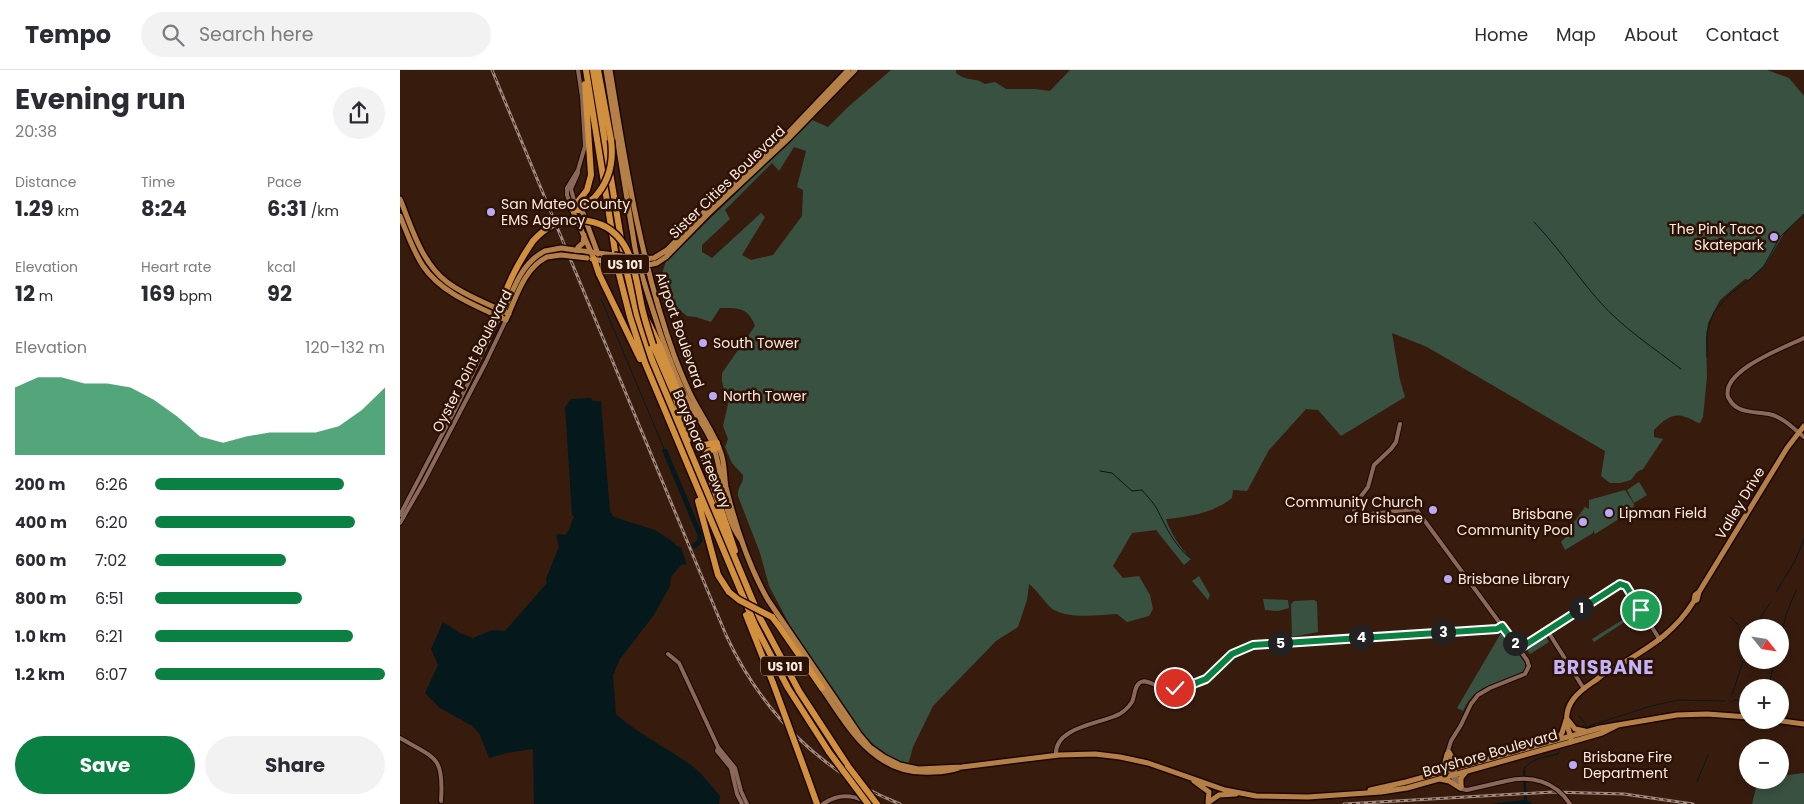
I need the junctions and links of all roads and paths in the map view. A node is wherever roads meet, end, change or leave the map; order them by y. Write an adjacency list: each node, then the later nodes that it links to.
1 (578, 70): 10 (street)
2 (584, 70): 10 (highway); 26 (highway, Bayshore Freeway / US 101)
3 (593, 70): 12 (highway, Bayshore Freeway / US 101)
4 (598, 70): 10 (highway, bridge)
5 (606, 70): 18 (main road, Airport Boulevard)
6 (610, 70): 19 (main road, Airport Boulevard)
7 (848, 70): 19 (main road, Sister Cities Boulevard)
8 (854, 70): 21 (main road, Sister Cities Boulevard)
9 (400, 199): 22 (main road)
10 (575, 207): 13 (main road); 16 (main road)
11 (400, 216): 22 (main road)
12 (618, 222): 29 (highway); 30 (highway, Bayshore Freeway / US 101)
13 (584, 234): 14 (main road); 17 (main road)
14 (581, 249): 15 (main road, bridge); 17 (main road)
15 (546, 254): 17 (main road, bridge); 22 (main road, Oyster Point Boulevard); 22 (main road, Oyster Point Boulevard)
16 (598, 254): 17 (main road); 18 (main road, Sister Cities Boulevard, bridge)
17 (591, 257): 20 (main road, Sister Cities Boulevard, bridge); 26 (highway)
18 (635, 258): 19 (main road, Sister Cities Boulevard); 20 (main road, Airport Boulevard)
19 (644, 259): 21 (main road, Airport Boulevard)
20 (636, 266): 21 (main road, Sister Cities Boulevard); 29 (main road, Airport Boulevard)
21 (646, 266): 29 (main road, Airport Boulevard)
22 (503, 315): 30 (highway, bridge); 33 (street, Oyster Point Boulevard); 35 (street, Oyster Point Boulevard)
23 (1804, 338): 27 (street)
24 (1400, 424): 32 (street)
25 (1804, 426): 27 (main road, Valley Drive)
26 (672, 428): 31 (highway, Bayshore Freeway / US 101)
27 (1798, 432): 28 (street); 41 (main road, Valley Drive)
28 (1804, 437)
29 (716, 446): 36 (highway); 38 (main road, Bayshore Boulevard)
30 (688, 449): 36 (highway, Bayshore Freeway / US 101)
31 (692, 478): 37 (highway, Bayshore Freeway / US 101); 44 (highway, bridge)
32 (1405, 510): 34 (street); 39 (street)
33 (400, 515)
34 (1409, 515)
35 (400, 522)
36 (735, 560): 74 (highway, Bayshore Freeway / US 101, bridge)
37 (740, 592): 71 (highway, bridge); 73 (highway, Bayshore Freeway / US 101, bridge)
38 (770, 604): 44 (main road, Bayshore Boulevard); 59 (main road, Bayshore Boulevard)
39 (1502, 626): 42 (street); 58 (street)
40 (1545, 631): 41 (street); 42 (street); 45 (street)
41 (1660, 640): 45 (main road, Valley Drive)
42 (1521, 647): 56 (street)
43 (668, 654): 55 (street)
44 (822, 688): 59 (main road, Bayshore Boulevard)
45 (1584, 688): 47 (main road, Valley Drive)
46 (1739, 716): 50 (main road, Bayshore Boulevard)
47 (1567, 717): 51 (main road); 53 (main road); 54 (main road, Valley Drive)
48 (1789, 722): 49 (main road)
49 (1804, 724)
50 (1618, 725): 51 (main road, Bayshore Boulevard); 53 (main road, Bayshore Boulevard)
51 (1588, 731): 53 (main road, Bayshore Boulevard)
52 (400, 738): 68 (street)
53 (1571, 739): 54 (main road, Bayshore Boulevard); 60 (main road, Bayshore Boulevard)
54 (1553, 740): 57 (main road, Bayshore Boulevard)
55 (718, 747): 69 (street); 70 (street)
56 (1448, 751): 57 (main road); 61 (street); 62 (main road)
57 (1505, 754): 61 (main road, Bayshore Boulevard)
58 (1056, 755): 59 (main road, Bayshore Boulevard); 63 (main road, Bayshore Boulevard)
59 (962, 767)
60 (1470, 770): 61 (main road, Bayshore Boulevard); 65 (main road)
61 (1453, 772): 62 (main road, Bayshore Boulevard); 64 (main road, Bayshore Boulevard); 65 (street)
62 (1436, 774): 66 (main road, Bayshore Boulevard)
63 (1185, 775): 67 (main road, Bayshore Boulevard); 67 (main road)
64 (1440, 779): 65 (main road); 66 (main road, Bayshore Boulevard)
65 (1460, 787): 75 (street, bridge)
66 (1365, 792): 67 (main road, Bayshore Boulevard)
67 (1244, 794)
68 (441, 801)
69 (742, 804)
70 (747, 804)
71 (817, 804)
72 (823, 804): 73 (street)
73 (869, 804)
74 (877, 804)
75 (1570, 804)

